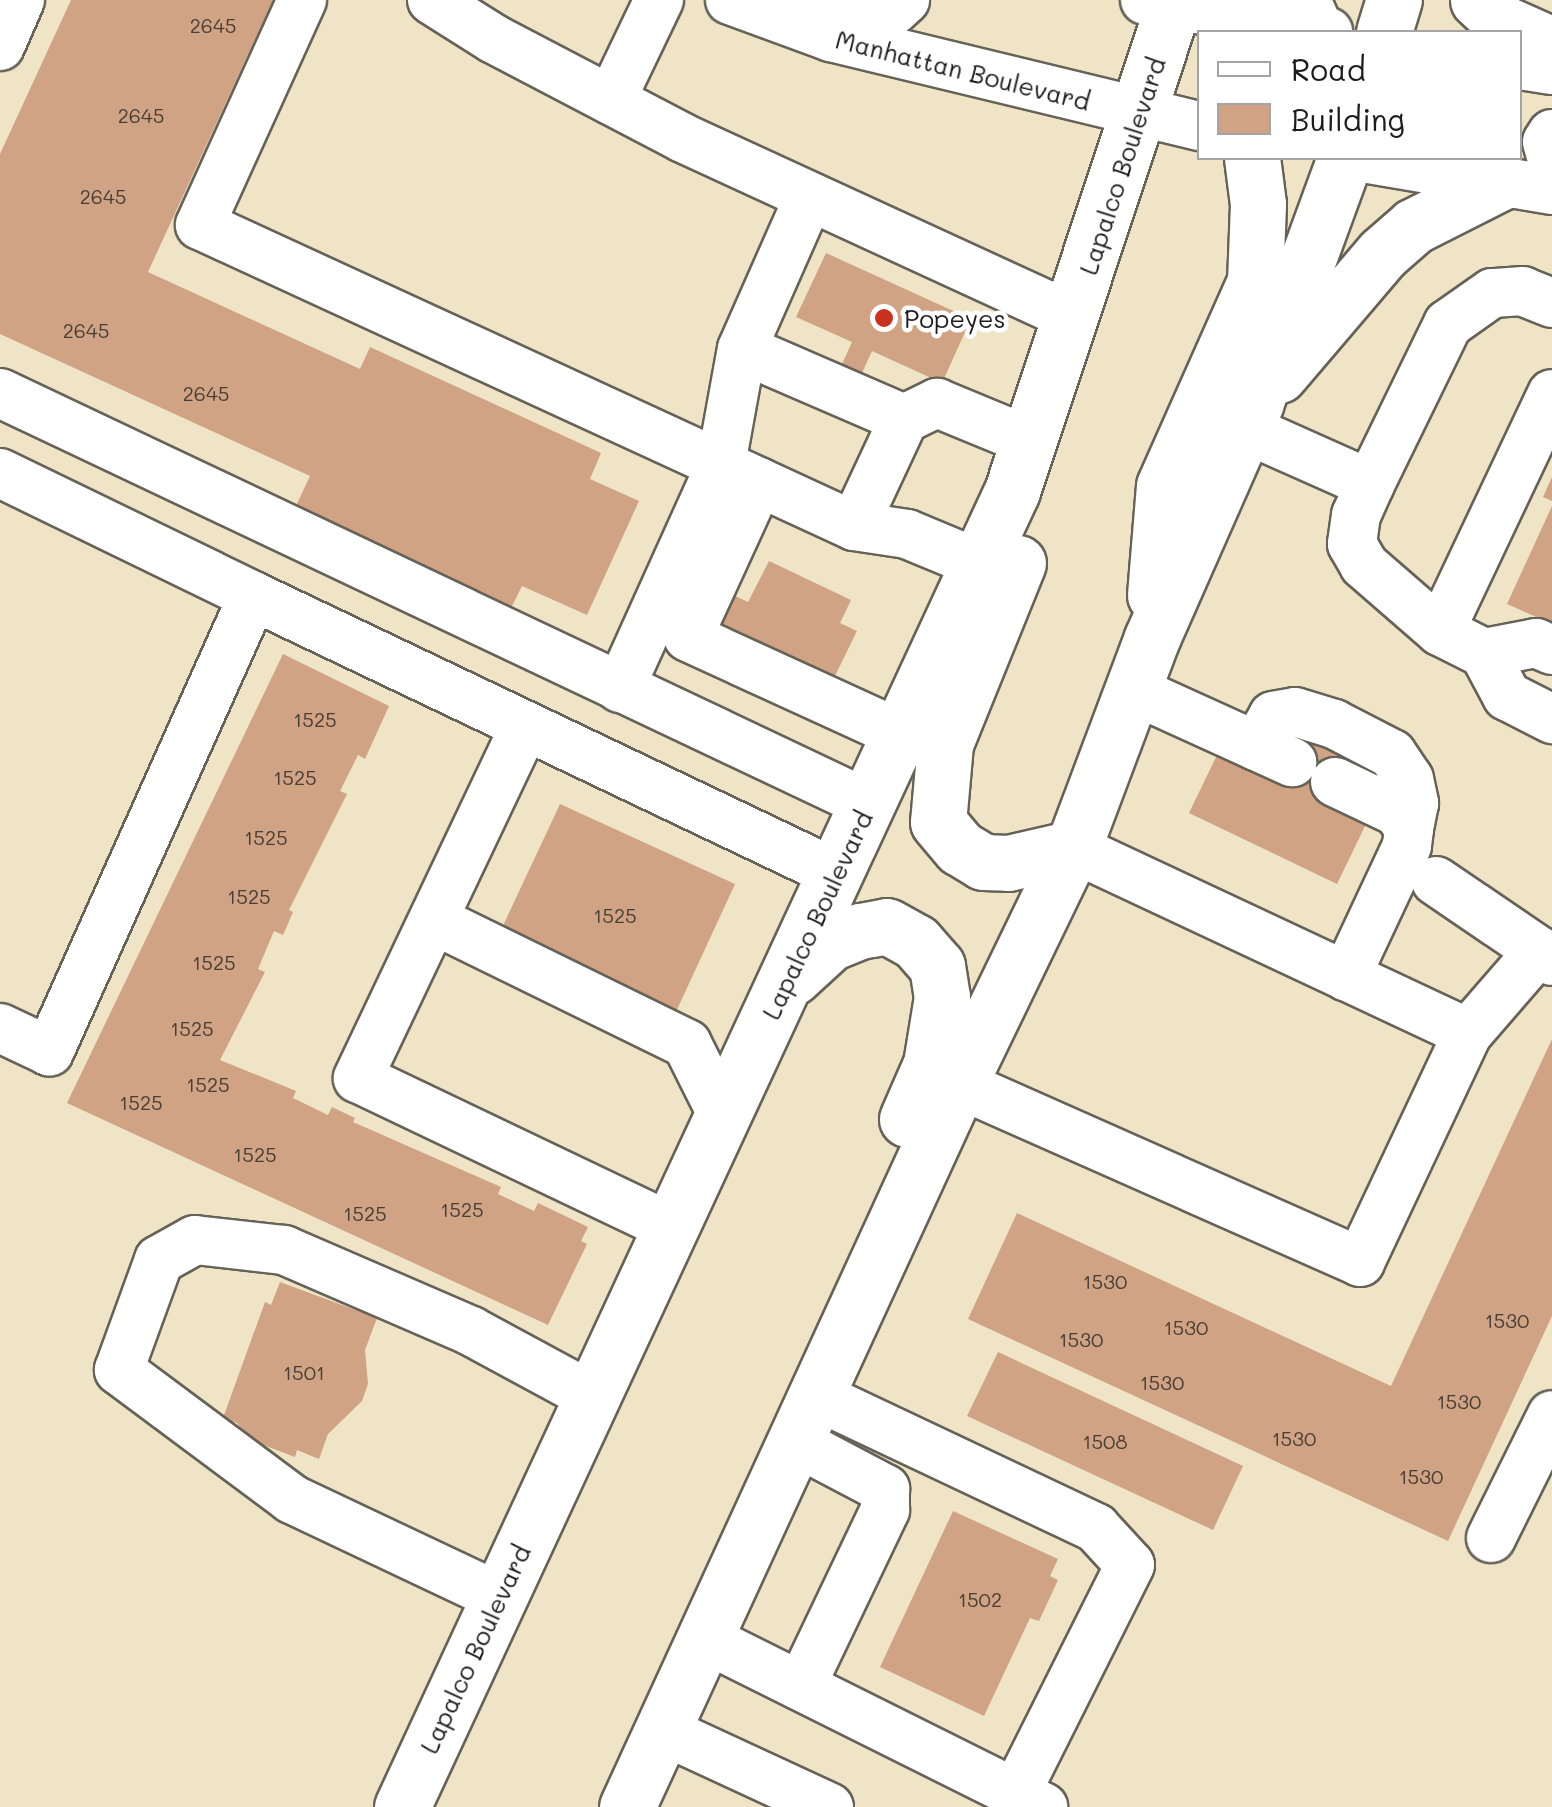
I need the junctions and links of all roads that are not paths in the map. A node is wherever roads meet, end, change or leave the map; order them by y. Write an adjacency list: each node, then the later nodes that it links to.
1 (20, 0): 16 (street)
2 (302, 0): 40 (street)
3 (432, 0): 19 (street)
4 (659, 0): 19 (street)
5 (730, 0): 20 (street, Manhattan Boulevard)
6 (814, 0): 7 (street)
7 (905, 0)
8 (1394, 0): 12 (main road)
9 (1478, 0): 13 (main road)
10 (1173, 11): 11 (street); 20 (main road, Lapalco Boulevard)
11 (1315, 24)
12 (1385, 30)
13 (1521, 30)
14 (1522, 31): 15 (main road)
15 (1552, 44)
16 (0, 46)
17 (1522, 65): 18 (street)
18 (1552, 70)
19 (610, 100): 30 (street)
20 (1141, 114): 21 (street, Manhattan Boulevard); 32 (main road, Lapalco Boulevard)
21 (1197, 125)
22 (1552, 134): 27 (street)
23 (1252, 160): 48 (main road)
24 (1344, 160): 36 (main road)
25 (1374, 160): 28 (street)
26 (1446, 160): 28 (main road)
27 (1552, 160)
28 (1498, 183): 29 (street); 36 (main road)
29 (1552, 190)
30 (810, 197): 32 (street); 33 (street)
31 (1552, 304): 41 (street)
32 (1072, 317): 38 (main road, Lapalco Boulevard)
33 (742, 349): 37 (street); 40 (street)
34 (0, 393): 51 (street)
35 (1552, 394): 47 (street)
36 (1250, 416): 41 (street); 48 (main road)
37 (904, 419): 38 (street); 43 (street)
38 (1029, 440): 42 (main road, Lapalco Boulevard)
39 (0, 473): 45 (street)
40 (740, 473): 43 (street); 46 (street)
41 (1370, 484): 47 (street)
42 (1012, 491): 44 (main road, Lapalco Boulevard); 59 (main road)
43 (854, 526): 44 (street)
44 (977, 564): 55 (main road, Lapalco Boulevard)
45 (253, 596): 54 (street); 66 (street)
46 (669, 629): 51 (street); 55 (street)
47 (1440, 631): 50 (street)
48 (1152, 638): 52 (main road)
49 (1552, 650): 50 (street)
50 (1484, 653): 53 (street)
51 (620, 688): 57 (street)
52 (1133, 690): 58 (street); 59 (main road)
53 (1552, 718)
54 (526, 726): 60 (street); 62 (street)
55 (900, 734): 57 (main road, Lapalco Boulevard)
56 (1335, 782): 58 (street)
57 (868, 804): 60 (main road, Lapalco Boulevard)
58 (1409, 830): 64 (street)
59 (1073, 848): 64 (street); 68 (main road)
60 (837, 874): 65 (main road, Lapalco Boulevard)
61 (1436, 881): 63 (street)
62 (434, 920): 69 (street); 70 (street)
63 (1546, 956): 67 (street)
64 (1346, 976): 67 (street)
65 (786, 983): 69 (main road, Lapalco Boulevard); 71 (main road)
66 (0, 1028)
67 (1468, 1033): 68 (street)
68 (960, 1084): 71 (main road)
69 (724, 1118): 70 (main road, Lapalco Boulevard)
70 (672, 1228): 72 (main road, Lapalco Boulevard)
71 (853, 1318): 74 (main road)
72 (593, 1397): 76 (main road, Lapalco Boulevard); 76 (street)
73 (1552, 1415): 75 (street)
74 (807, 1419): 77 (main road); 78 (street); 80 (street)
75 (1491, 1538)
76 (499, 1597): 81 (main road, Lapalco Boulevard); 82 (main road)
77 (706, 1639): 78 (street); 79 (main road)
78 (800, 1686): 80 (street)
79 (662, 1730): 83 (main road); 84 (street)
80 (1030, 1800)
81 (402, 1807)
82 (444, 1807)
83 (627, 1807)
84 (829, 1807)

